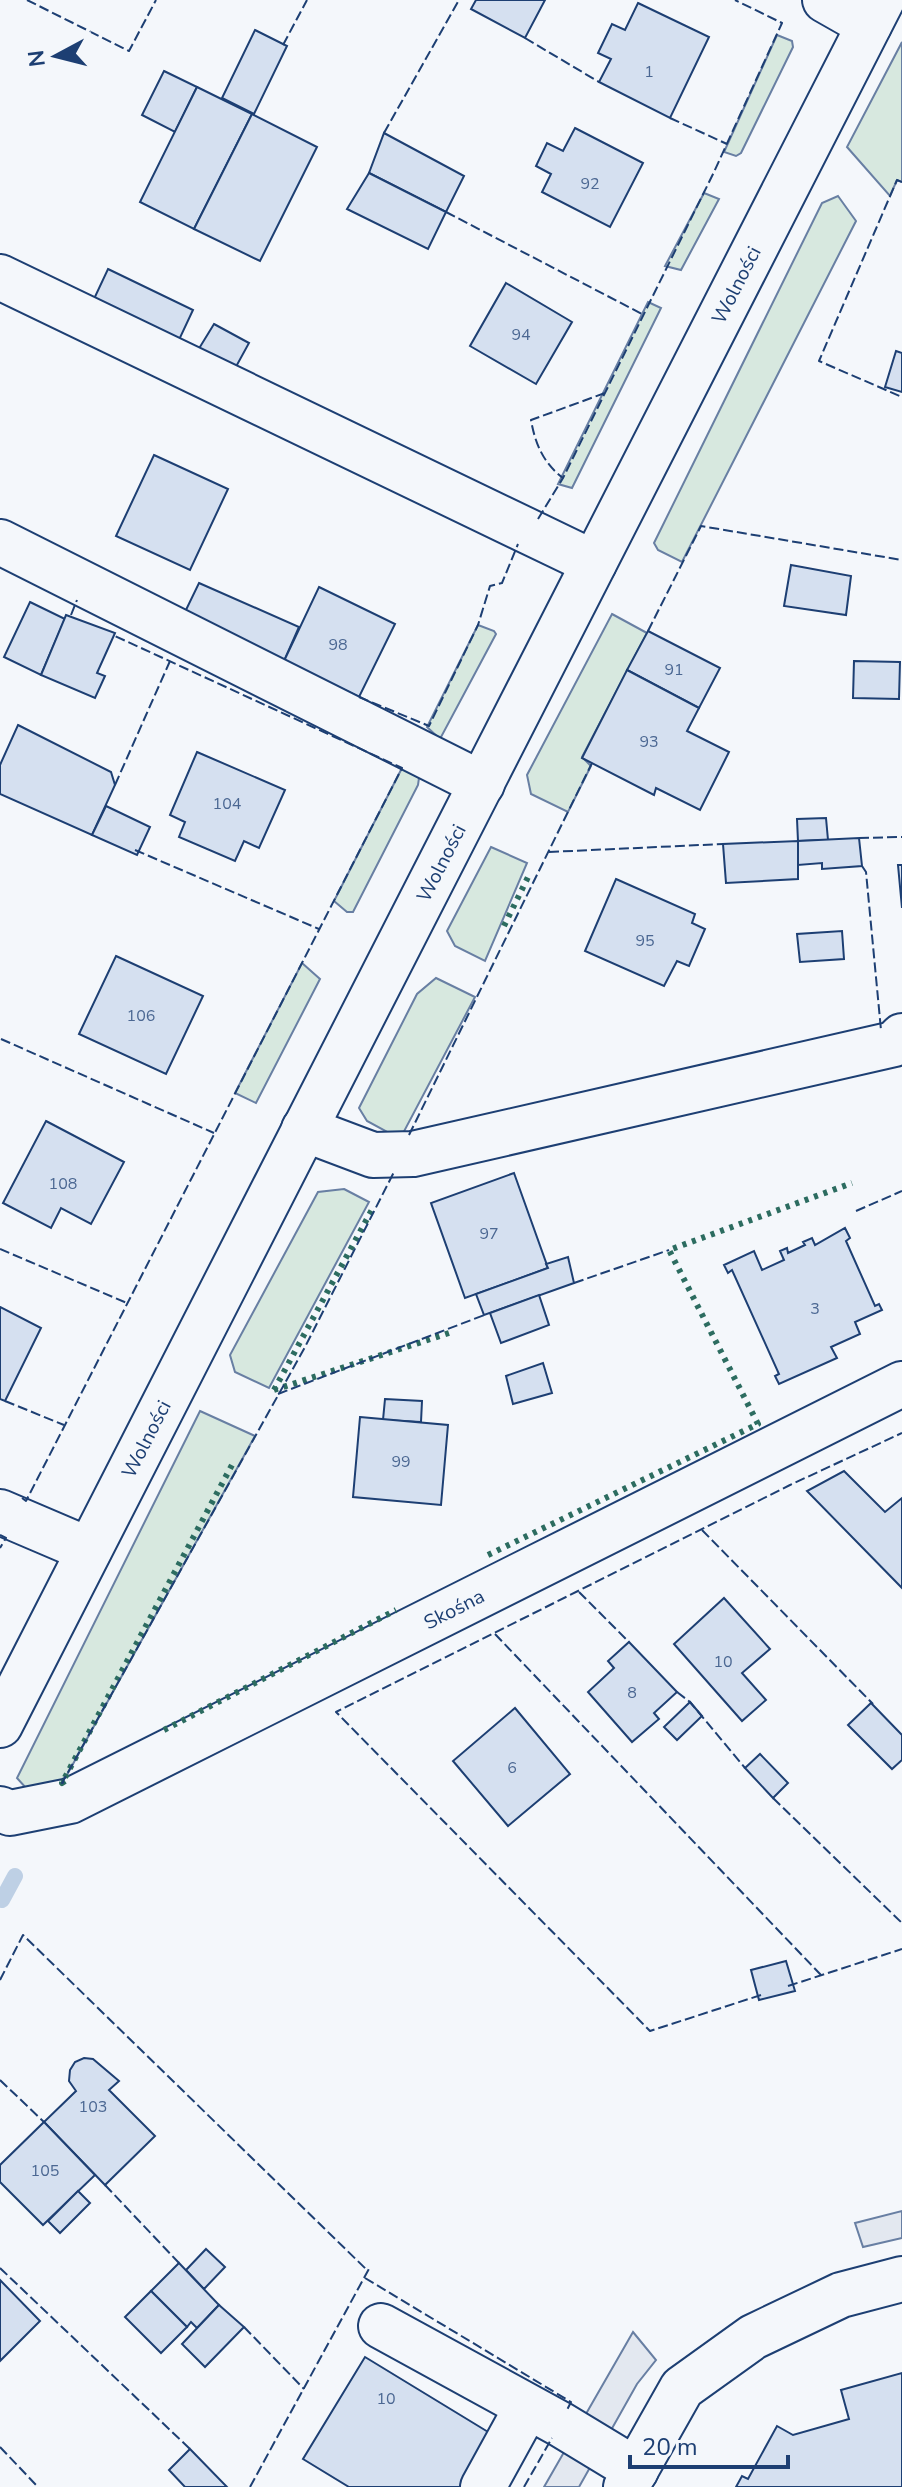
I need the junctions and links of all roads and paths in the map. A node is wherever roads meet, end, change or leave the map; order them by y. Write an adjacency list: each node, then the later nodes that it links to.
1 (825, 0): 2 (street)
2 (876, 12): 5 (street, Wolności)
3 (0, 277): 5 (street)
4 (0, 542): 6 (street)
5 (594, 563): 6 (street, Wolności)
6 (482, 784): 8 (street, Wolności)
7 (902, 1036): 8 (street)
8 (304, 1129): 11 (street, Wolności)
9 (902, 1384): 13 (street, Skośna)
10 (0, 1512): 11 (street)
11 (89, 1550): 12 (street, Wolności)
12 (0, 1725)
13 (0, 1809)
14 (902, 2279): 17 (street)
15 (381, 2326): 16 (street)
16 (527, 2407): 17 (street); 18 (street)
17 (631, 2479)
18 (483, 2487)

